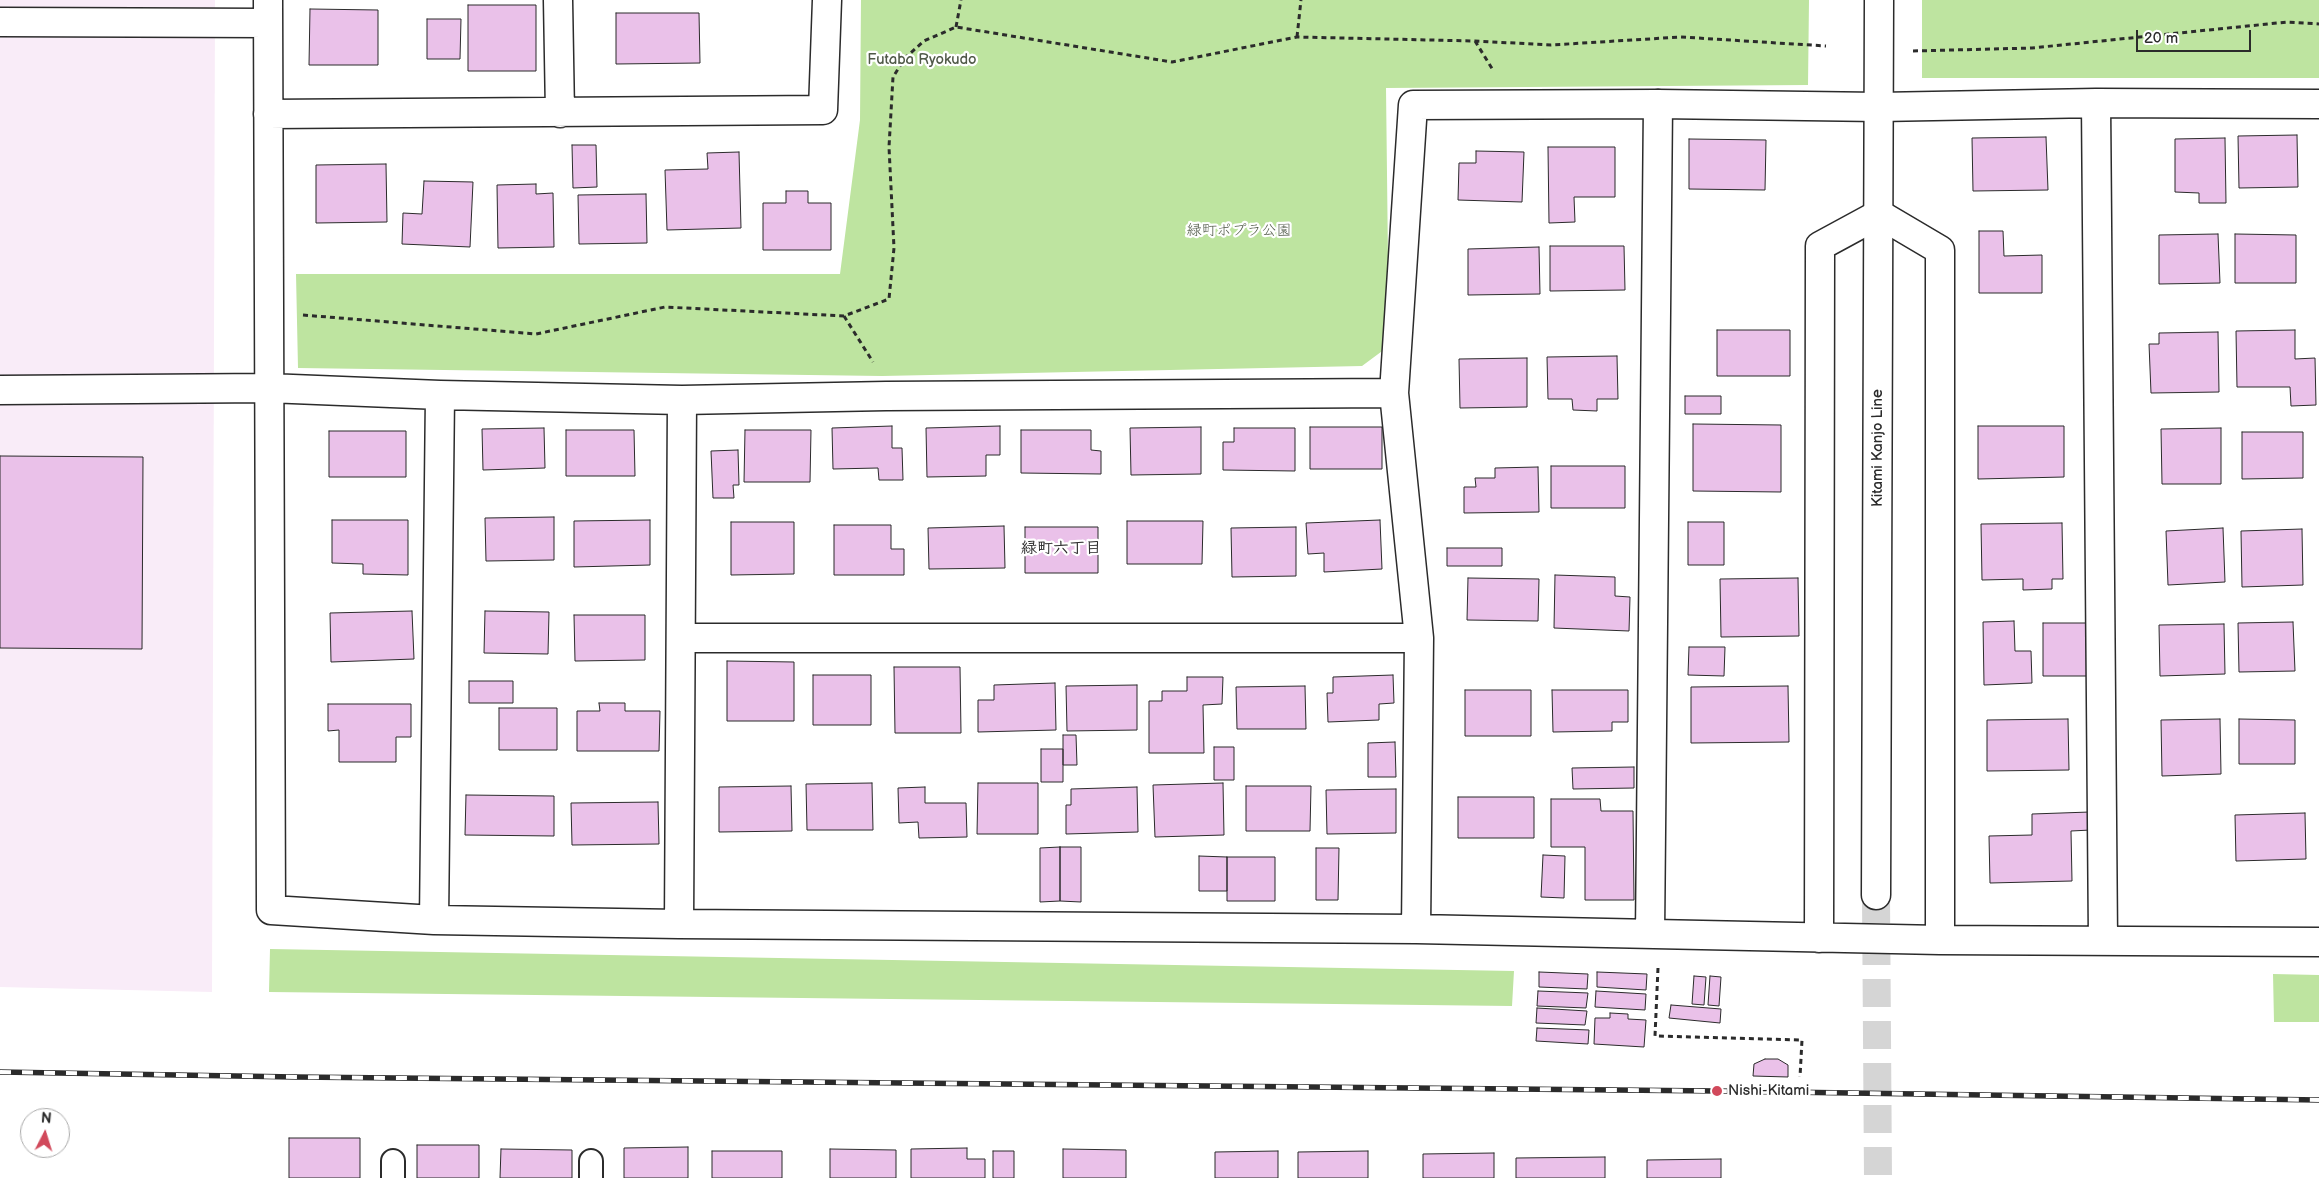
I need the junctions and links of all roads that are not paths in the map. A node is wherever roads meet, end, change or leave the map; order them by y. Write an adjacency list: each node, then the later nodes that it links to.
1 (558, 0): 10 (street)
2 (827, 0): 10 (street)
3 (1879, 0): 9 (street, Kitami Kanjo Line)
4 (268, 12): 5 (street); 11 (street)
5 (0, 22)
6 (2096, 103): 8 (street); 9 (street); 26 (street)
7 (1658, 104): 9 (street); 15 (street); 24 (street)
8 (2319, 104)
9 (1879, 107): 12 (street, Kitami Kanjo Line)
10 (560, 113): 11 (street)
11 (268, 114): 13 (street)
12 (1879, 214): 20 (street, Kitami Kanjo Line); 25 (street); 27 (street)
13 (268, 388): 14 (street); 16 (street); 21 (street)
14 (0, 390)
15 (1394, 393): 17 (street); 19 (street)
16 (440, 395): 17 (street); 21 (street)
17 (682, 400): 18 (street)
18 (682, 638): 19 (street); 22 (street)
19 (1419, 638): 23 (street)
20 (1876, 895)
21 (434, 920): 22 (street)
22 (679, 924): 23 (street)
23 (1416, 930): 24 (street)
24 (1655, 934): 25 (street)
25 (1819, 938): 27 (street)
26 (2103, 939): 27 (street); 28 (street)
27 (1940, 940)
28 (2319, 942)

